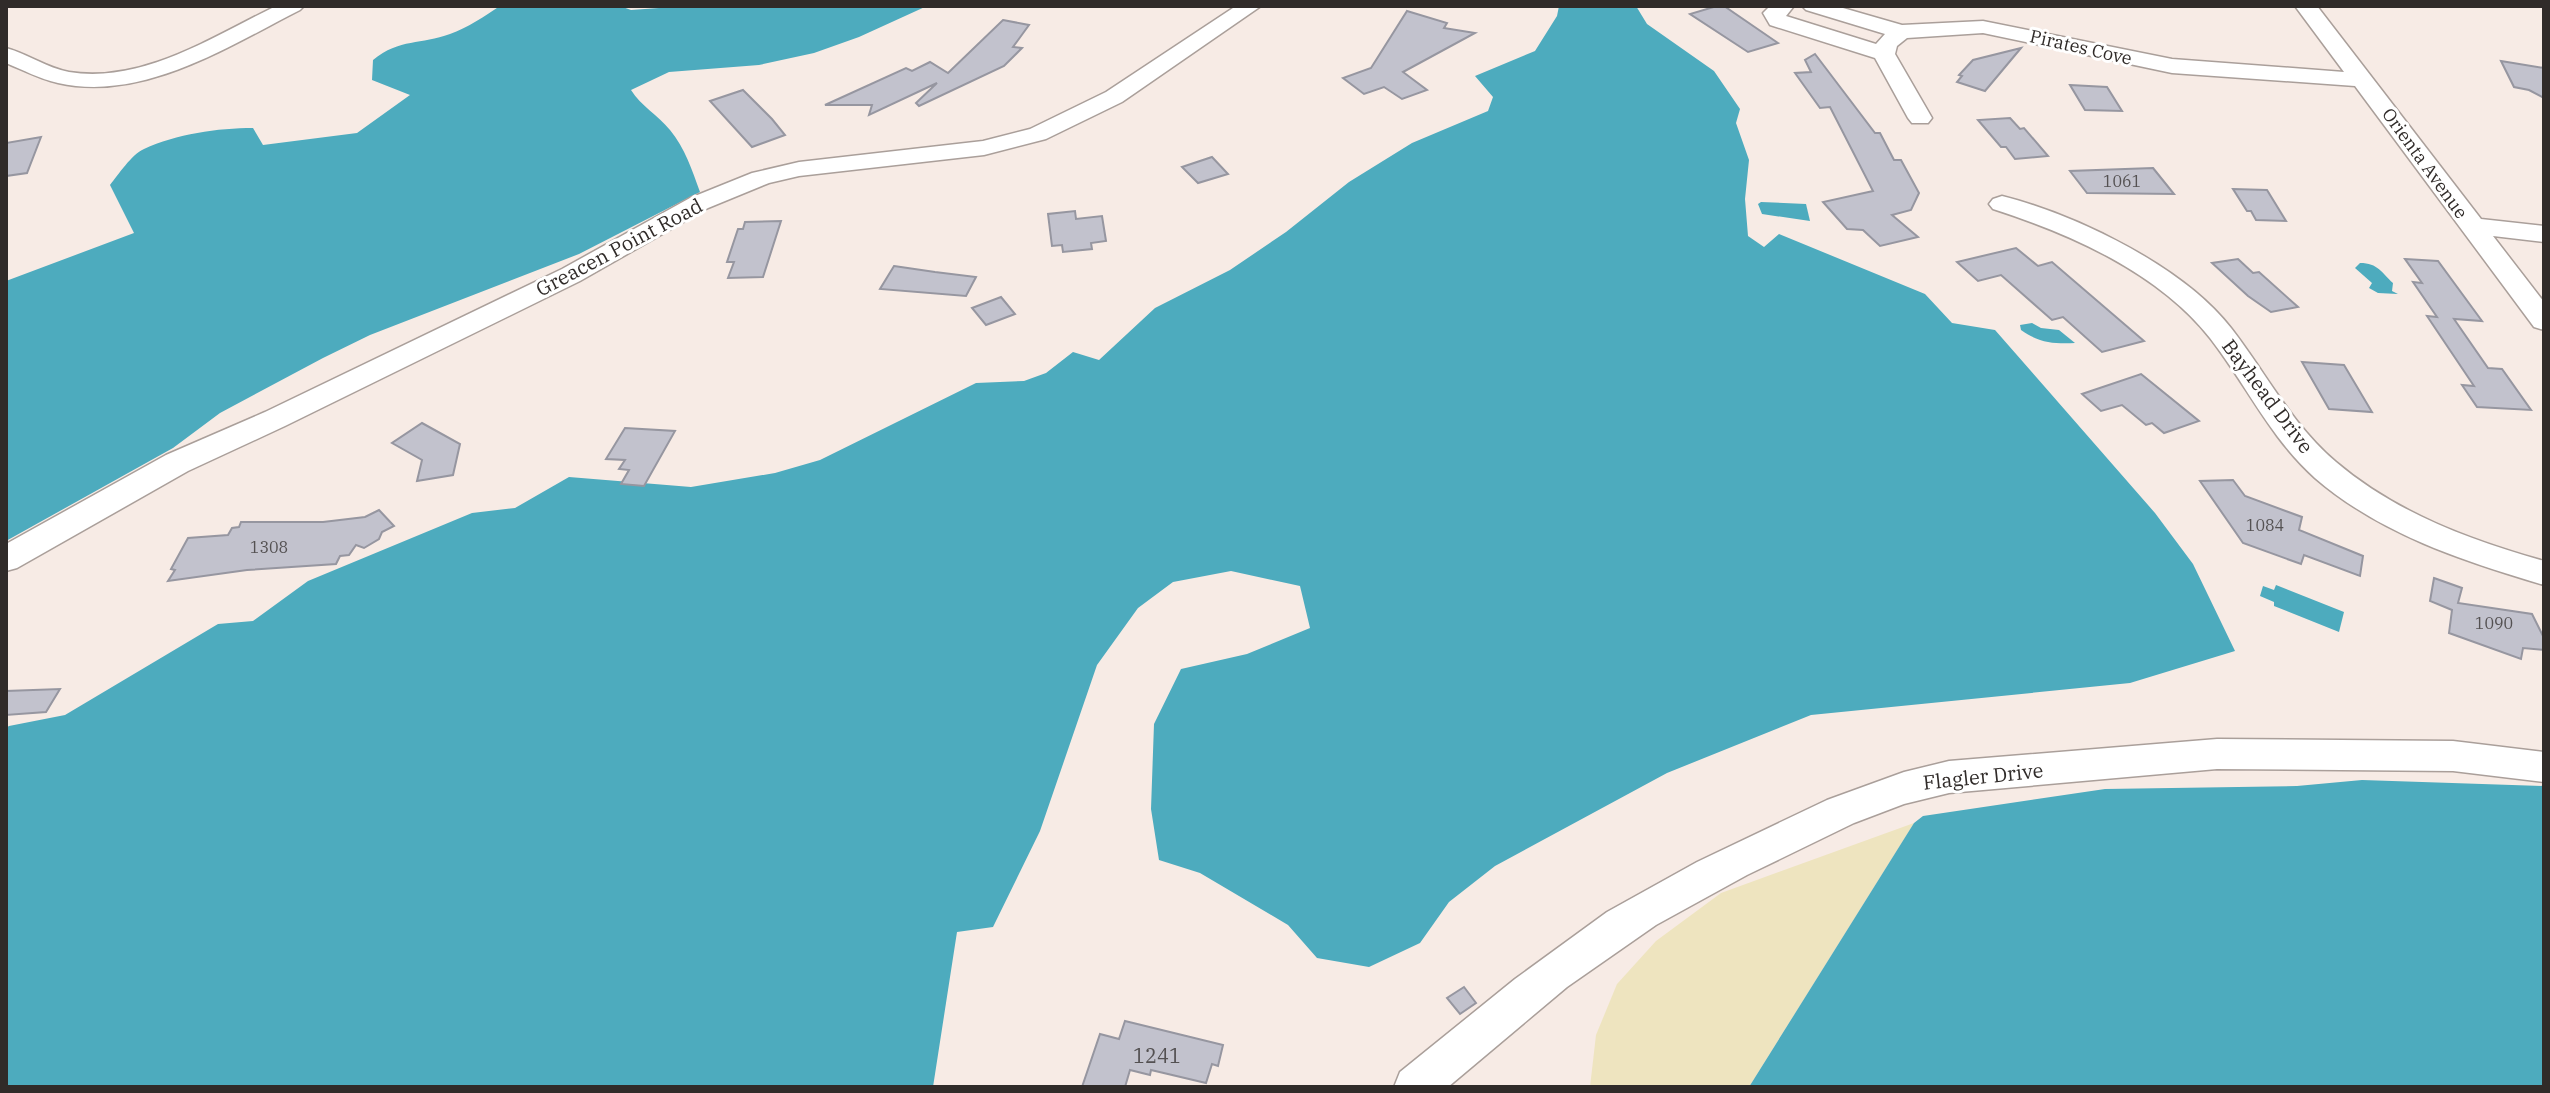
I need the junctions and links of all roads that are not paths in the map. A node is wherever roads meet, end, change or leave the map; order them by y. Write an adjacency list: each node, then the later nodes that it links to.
1 (257, 6): 8 (street)
2 (293, 6): 8 (street)
3 (1250, 6): 17 (street, Greacen Point Road)
4 (1783, 6): 9 (street)
5 (1813, 6): 7 (street, Pirates Cove)
6 (2306, 6): 11 (street, Orienta Avenue)
7 (1901, 32): 9 (street); 11 (street, Pirates Cove)
8 (230, 37): 10 (street)
9 (1884, 54): 12 (street)
10 (6, 55)
11 (2364, 80): 14 (street, Orienta Avenue)
12 (1920, 118)
13 (2002, 204): 18 (street, Bayhead Drive)
14 (2471, 226): 15 (street); 16 (street, Orienta Avenue)
15 (2544, 234)
16 (2544, 321)
17 (6, 559)
18 (2544, 573)
19 (2544, 767): 20 (street, Flagler Drive)
20 (1415, 1087)

